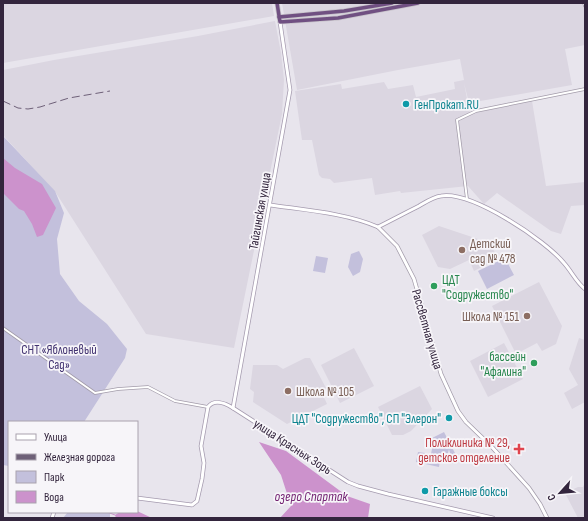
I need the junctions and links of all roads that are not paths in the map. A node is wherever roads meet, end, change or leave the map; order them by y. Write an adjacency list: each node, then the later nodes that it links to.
1 (277, 3): 8 (highway, Тайгинская улица)
2 (392, 3): 6 (highway)
3 (418, 3): 7 (highway)
4 (584, 3): 5 (street)
5 (585, 6)
6 (351, 10): 7 (highway); 8 (highway)
7 (352, 16): 9 (highway)
8 (279, 17): 9 (highway, Тайгинская улица)
9 (280, 22): 12 (main road, Тайгинская улица)
10 (585, 89): 11 (street)
11 (467, 199): 13 (main road); 14 (main road)
12 (270, 205): 13 (main road, Рассветная улица); 17 (main road, Тайгинская улица)
13 (378, 227): 20 (main road, Рассветная улица)
14 (585, 289)
15 (3, 328): 16 (street)
16 (208, 407): 17 (main road, улица Красных Зорь); 18 (main road)
17 (233, 408): 19 (main road, улица Красных Зорь)
18 (138, 498)
19 (493, 518)
20 (547, 518)

